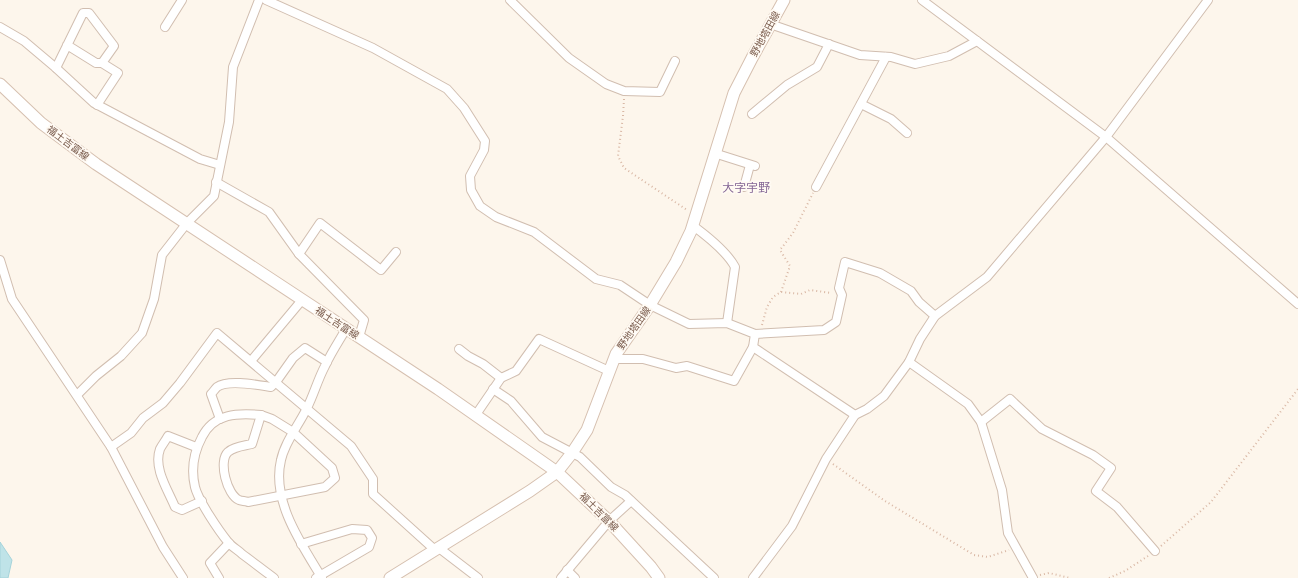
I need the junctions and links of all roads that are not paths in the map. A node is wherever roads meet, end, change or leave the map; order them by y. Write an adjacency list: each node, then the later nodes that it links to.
1 (182, 0): 9 (street)
2 (260, 0): 24 (street); 35 (street)
3 (510, 0): 14 (street)
4 (784, 0): 7 (main road, 野地塔田線)
5 (922, 0): 10 (street)
6 (1208, 0): 22 (street)
7 (770, 24): 11 (street); 23 (main road, 野地塔田線)
8 (0, 27): 16 (street)
9 (165, 27)
10 (977, 41): 13 (street); 22 (street)
11 (829, 44): 13 (street); 20 (street)
12 (67, 45): 15 (street); 15 (street); 16 (street)
13 (886, 57): 18 (street)
14 (675, 61)
15 (102, 63): 19 (street)
16 (56, 68): 19 (street)
17 (0, 84): 29 (main road, 福土吉富線)
18 (861, 104): 21 (street); 27 (street)
19 (97, 105): 24 (street)
20 (752, 114)
21 (907, 133)
22 (1106, 137): 34 (street); 36 (street)
23 (714, 153): 26 (street); 28 (main road, 野地塔田線)
24 (220, 165): 25 (street)
25 (216, 182): 29 (street); 31 (street)
26 (744, 187)
27 (816, 187)
28 (694, 220): 35 (main road, 野地塔田線); 37 (street)
29 (186, 223): 33 (main road, 福土吉富線); 51 (street)
30 (396, 252): 31 (street)
31 (299, 254): 40 (street)
32 (0, 260): 51 (street)
33 (302, 300): 38 (main road, 福土吉富線); 44 (street)
34 (1298, 304)
35 (650, 305): 37 (street); 43 (main road, 野地塔田線)
36 (935, 316): 39 (street); 46 (street)
37 (727, 323): 39 (street)
38 (346, 329): 40 (main road, 福土吉富線); 45 (street)
39 (757, 334): 41 (street)
40 (359, 337): 55 (main road, 福土吉富線)
41 (752, 347): 43 (street); 54 (street)
42 (459, 349): 48 (street)
43 (614, 359): 47 (main road, 野地塔田線)
44 (251, 361): 49 (street); 59 (street)
45 (327, 362): 49 (street); 52 (street)
46 (909, 362): 54 (street); 57 (street)
47 (609, 371): 48 (street); 61 (main road, 野地塔田線)
48 (501, 378): 50 (street)
49 (276, 382): 52 (street); 56 (street)
50 (493, 389): 55 (street); 61 (street)
51 (77, 395): 59 (street)
52 (307, 408): 58 (street); 69 (street)
53 (261, 415): 56 (street); 58 (street); 63 (street)
54 (855, 415): 83 (street)
55 (475, 416): 62 (main road, 福土吉富線)
56 (220, 419): 60 (street)
57 (981, 422): 70 (street); 84 (street)
58 (294, 432): 63 (street); 63 (street)
59 (111, 447): 74 (street)
60 (196, 447): 64 (street); 64 (street)
61 (572, 453): 62 (main road, 野地塔田線); 65 (street)
62 (558, 472): 66 (main road, 福土吉富線); 69 (main road, 野地塔田線)
63 (281, 496): 68 (street)
64 (202, 501): 67 (street)
65 (631, 501): 66 (street); 82 (street)
66 (609, 521): 71 (street); 81 (main road, 福土吉富線)
67 (229, 543): 72 (street); 75 (street)
68 (301, 544): 73 (street); 73 (street)
69 (437, 549): 77 (main road, 野地塔田線); 78 (street)
70 (1155, 551)
71 (567, 570): 79 (street); 80 (street)
72 (265, 575): 76 (street)
73 (320, 577)
74 (183, 578)
75 (220, 578)
76 (274, 578)
77 (390, 578)
78 (478, 578)
79 (561, 578)
80 (575, 578)
81 (659, 578)
82 (714, 578)
83 (753, 578)
84 (1033, 578)

